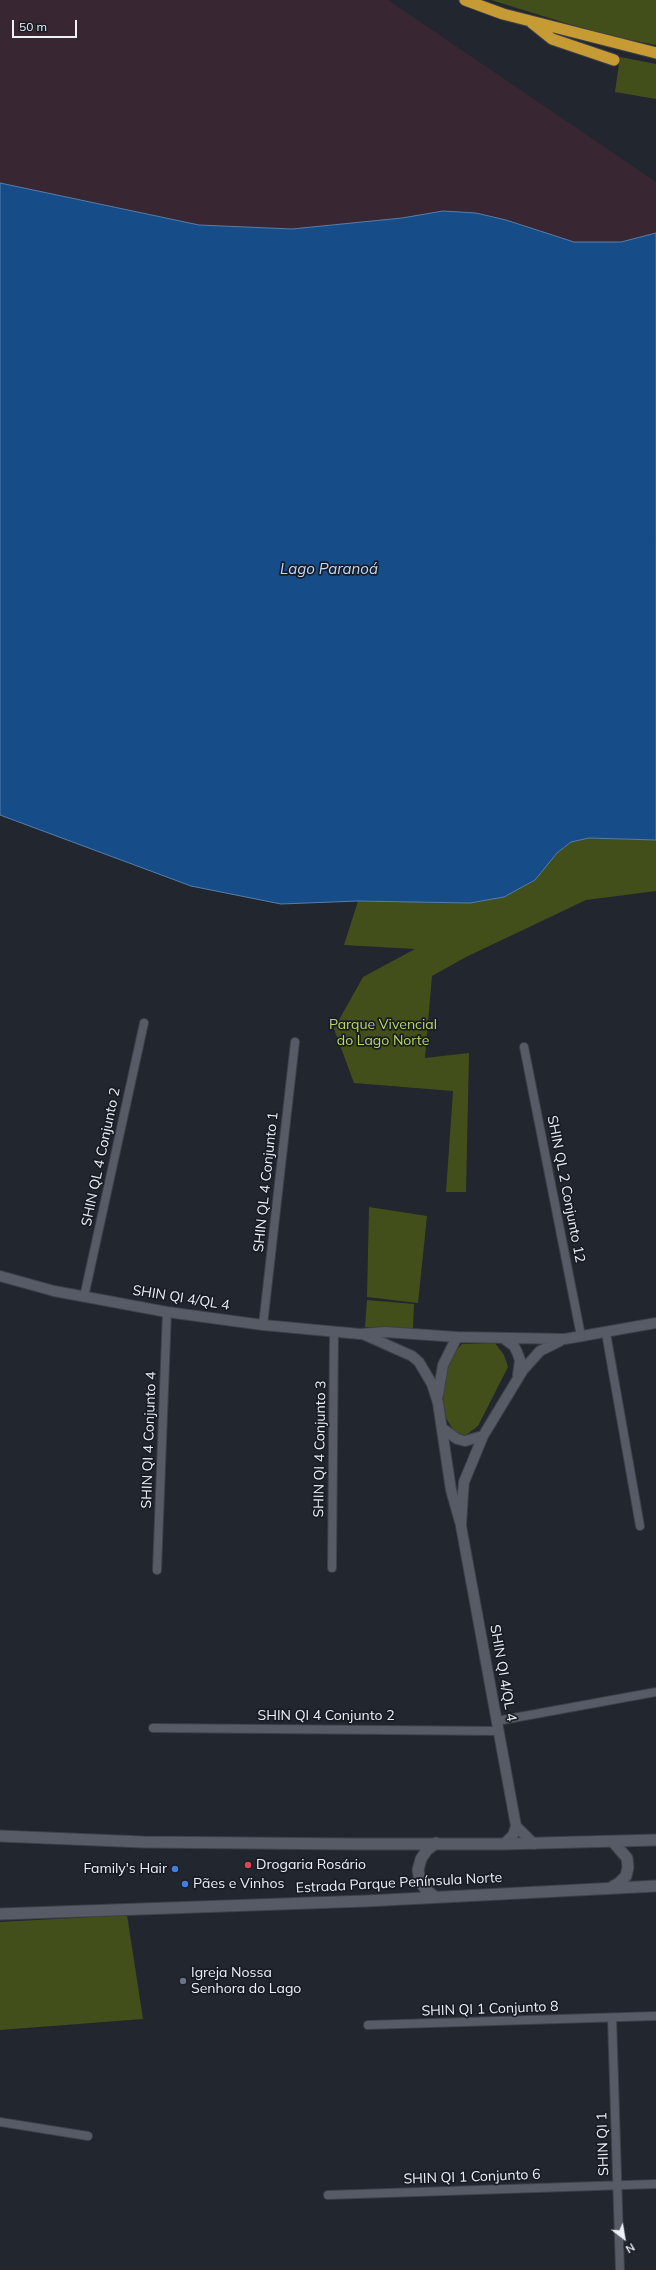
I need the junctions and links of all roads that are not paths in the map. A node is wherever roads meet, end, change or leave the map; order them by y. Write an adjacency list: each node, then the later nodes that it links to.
1 (465, 0): 2 (highway)
2 (528, 21): 3 (highway); 4 (highway)
3 (656, 53)
4 (614, 60)
5 (144, 1023): 9 (street, SHIN QL 4 Conjunto 2)
6 (295, 1042): 12 (street, SHIN QL 4 Conjunto 1)
7 (524, 1047): 16 (street, SHIN QL 2 Conjunto 12)
8 (0, 1276): 9 (street, SHIN QI 4/QL 4)
9 (84, 1297): 10 (street, SHIN QI 4/QL 4)
10 (167, 1312): 12 (street, SHIN QI 4/QL 4); 27 (street, SHIN QI 4 Conjunto 4)
11 (656, 1323): 14 (street)
12 (263, 1325): 13 (street, SHIN QI 4/QL 4)
13 (334, 1331): 15 (street, SHIN QI 4/QL 4); 26 (street, SHIN QI 4 Conjunto 3)
14 (606, 1333): 16 (street); 25 (street)
15 (360, 1334): 17 (street, SHIN QI 4/QL 4); 21 (street, SHIN QI 4/QL 4)
16 (581, 1336): 19 (street)
17 (457, 1337): 18 (street, SHIN QI 4/QL 4); 21 (street)
18 (503, 1338): 19 (street, SHIN QI 4/QL 4); 20 (street)
19 (565, 1339): 20 (street, SHIN QI 4/QL 4)
20 (517, 1381): 23 (street, SHIN QI 4/QL 4)
21 (438, 1403): 22 (street, SHIN QI 4/QL 4)
22 (442, 1428): 23 (street); 24 (street, SHIN QI 4/QL 4)
23 (483, 1436): 24 (street, SHIN QI 4/QL 4)
24 (461, 1526): 29 (street, SHIN QI 4/QL 4)
25 (640, 1526)
26 (332, 1568)
27 (157, 1570)
28 (656, 1692): 29 (street, SHIN QI 4 Conjunto 2)
29 (498, 1726): 30 (street, SHIN QI 4 Conjunto 2); 31 (street, SHIN QI 4/QL 4)
30 (152, 1728)
31 (516, 1826): 36 (street); 37 (street)
32 (0, 1836): 34 (main road)
33 (656, 1840): 35 (main road)
34 (436, 1843): 36 (main road); 40 (main road)
35 (614, 1843): 37 (main road); 39 (main road)
36 (504, 1844): 37 (main road)
37 (534, 1844)
38 (656, 1886): 39 (main road, Estrada Parque Península Norte)
39 (611, 1887): 40 (main road, Estrada Parque Península Norte)
40 (435, 1897): 41 (main road, Estrada Parque Península Norte)
41 (0, 1914)
42 (656, 2016): 43 (street, SHIN QI 1 Conjunto 8)
43 (612, 2018): 44 (street, SHIN QI 1 Conjunto 8); 48 (street, SHIN QI 1)
44 (368, 2026)
45 (0, 2122): 46 (street)
46 (88, 2136)
47 (656, 2184): 48 (street, SHIN QI 1 Conjunto 6)
48 (617, 2185): 49 (street, SHIN QI 1 Conjunto 6); 50 (street, SHIN QI 1)
49 (328, 2195)
50 (620, 2270)

